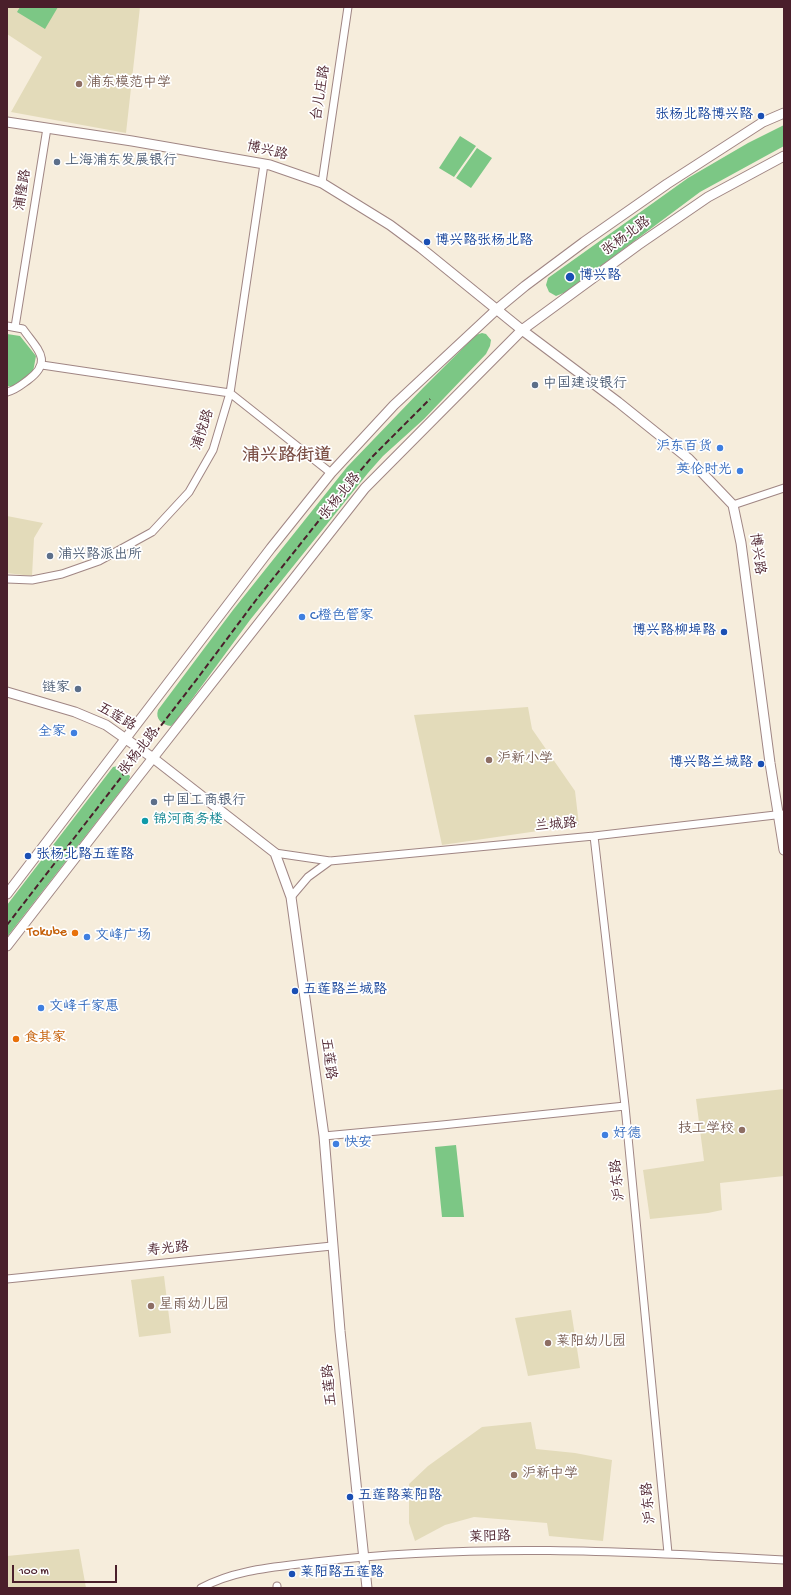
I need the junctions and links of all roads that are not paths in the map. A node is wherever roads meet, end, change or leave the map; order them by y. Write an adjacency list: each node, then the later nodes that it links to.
1 (348, 7): 7 (street, 台儿庄路)
2 (784, 113): 8 (street, 张杨北路)
3 (7, 122): 4 (street, 博兴路)
4 (47, 128): 6 (street, 博兴路); 10 (street, 浦隆路)
5 (784, 156): 11 (street, 张杨北路)
6 (264, 164): 7 (street, 博兴路); 14 (street, 浦悦路)
7 (322, 183): 8 (street, 博兴路)
8 (496, 310): 11 (street, 博兴路); 15 (street, 张杨北路)
9 (7, 326): 10 (street)
10 (15, 327): 12 (street)
11 (522, 330): 17 (street, 博兴路); 21 (street, 张杨北路)
12 (42, 365): 13 (street); 14 (street)
13 (7, 392)
14 (230, 393): 15 (street); 18 (street, 浦悦路)
15 (331, 473): 20 (street, 张杨北路)
16 (784, 488): 17 (street)
17 (733, 505): 22 (street, 博兴路)
18 (7, 579)
19 (7, 692): 20 (street, 五莲路)
20 (127, 739): 21 (street, 五莲路); 27 (street, 张杨北路)
21 (153, 758): 25 (street, 五莲路); 29 (street, 张杨北路)
22 (781, 814): 23 (street, 兰城路); 24 (street, 博兴路)
23 (594, 836): 26 (street, 兰城路); 30 (street, 沪东路)
24 (784, 850)
25 (275, 853): 26 (street, 兰城路); 28 (street, 五莲路)
26 (330, 861): 28 (street)
27 (7, 894)
28 (290, 898): 31 (street, 五莲路)
29 (7, 946)
30 (625, 1106): 31 (street); 34 (street, 沪东路)
31 (324, 1136): 32 (street, 五莲路)
32 (332, 1246): 33 (street, 寿光路); 35 (street, 五莲路)
33 (7, 1279)
34 (668, 1553): 35 (street, 莱阳路); 36 (street, 莱阳路)
35 (363, 1556): 37 (street, 莱阳路); 38 (street, 五莲路)
36 (784, 1560)
37 (201, 1588)
38 (367, 1588)

